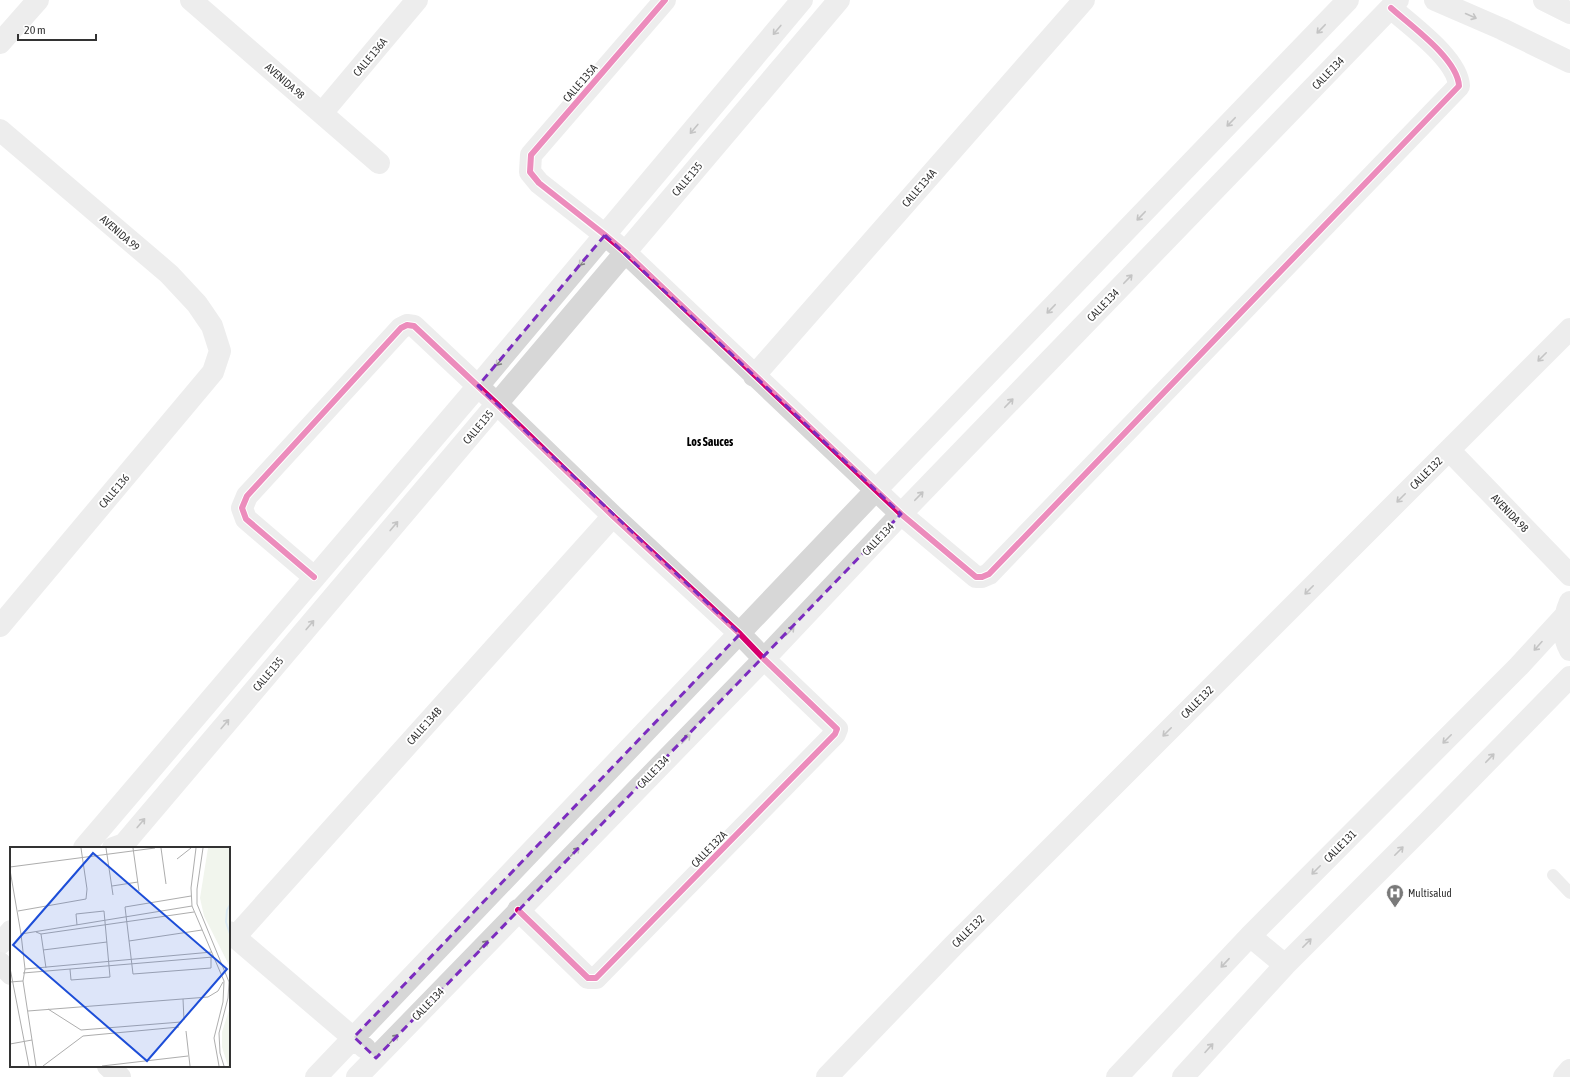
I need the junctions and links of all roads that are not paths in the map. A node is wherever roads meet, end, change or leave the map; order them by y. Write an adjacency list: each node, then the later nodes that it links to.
1 (38, 0): 13 (street)
2 (191, 0): 15 (street, AVENIDA 98)
3 (417, 0): 15 (street, CALLE 136A)
4 (665, 0): 18 (street, CALLE 135A)
5 (802, 0): 18 (street, one-way to 18)
6 (839, 0): 19 (street, CALLE 135)
7 (1084, 0): 22 (street, CALLE 134A)
8 (1348, 0): 26 (street, one-way to 26)
9 (1435, 0): 14 (street, one-way to 14)
10 (1544, 0): 12 (street)
11 (1394, 4): 27 (street, CALLE 134, one-way to 11); 27 (street)
12 (1570, 13)
13 (0, 43)
14 (1570, 62)
15 (322, 113): 17 (street, AVENIDA 98)
16 (0, 130): 21 (street, AVENIDA 99)
17 (379, 163)
18 (605, 235): 19 (street); 23 (street, one-way to 23)
19 (625, 252): 22 (street); 24 (street, CALLE 135)
20 (1570, 329): 25 (street, CALLE 132, one-way to 25)
21 (220, 351): 32 (street, CALLE 136)
22 (754, 376): 26 (street)
23 (478, 386): 24 (street); 30 (street); 30 (street)
24 (497, 404): 28 (street); 38 (street, CALLE 135, one-way to 24)
25 (1449, 450): 29 (street, AVENIDA 98); 56 (street, CALLE 132, one-way to 56)
26 (876, 490): 27 (street); 33 (street)
27 (901, 514): 35 (street, CALLE 134, one-way to 27)
28 (613, 516): 33 (street); 43 (street, CALLE 134B)
29 (1570, 575)
30 (314, 577): 37 (street)
31 (1567, 609): 34 (street); 44 (street, CALLE 131, one-way to 44)
32 (0, 626)
33 (740, 634): 35 (street); 49 (street)
34 (1570, 650)
35 (764, 660): 41 (street, CALLE 134, one-way to 35); 41 (street, CALLE 132A)
36 (1570, 677): 47 (street, one-way to 36)
37 (85, 847)
38 (122, 847)
39 (1553, 875): 40 (lane)
40 (1570, 893)
41 (518, 910): 50 (street, CALLE 134, one-way to 41)
42 (10, 932): 45 (street)
43 (232, 934): 49 (street)
44 (1250, 936): 47 (street); 57 (street, CALLE 131, one-way to 57)
45 (0, 944)
46 (0, 964): 48 (main road)
47 (1285, 965): 58 (street, one-way to 47)
48 (10, 973)
49 (354, 1037): 50 (street); 54 (street)
50 (376, 1058): 55 (street, CALLE 134)
51 (109, 1067): 53 (main road)
52 (1570, 1070): 59 (street)
53 (120, 1077)
54 (316, 1077)
55 (357, 1077)
56 (827, 1077)
57 (1117, 1077)
58 (1183, 1077)
59 (1564, 1077)

